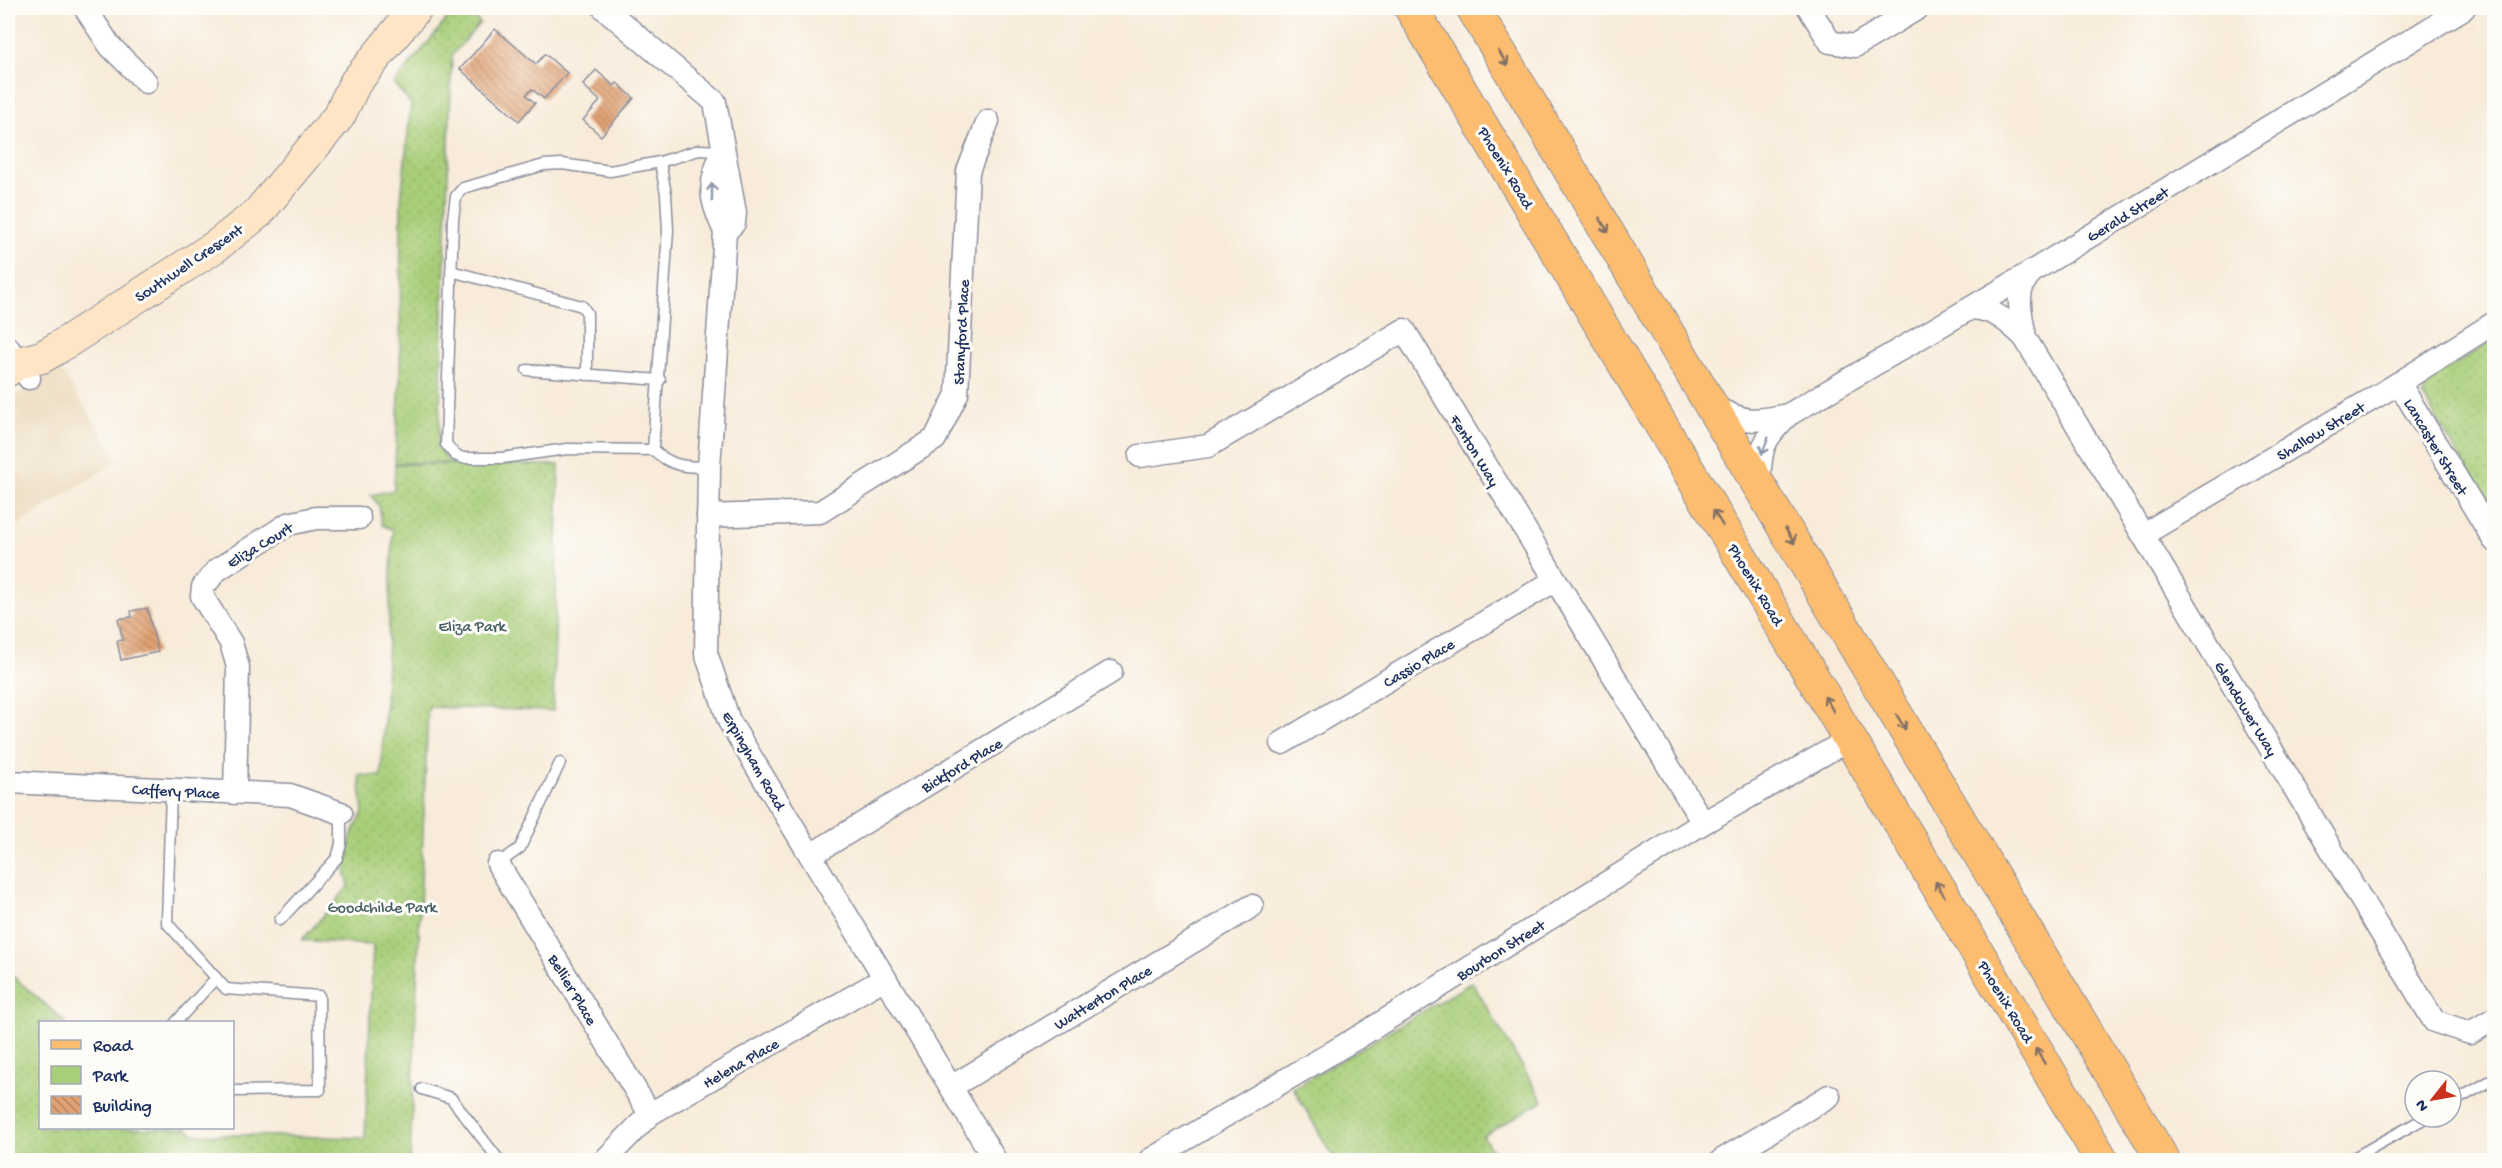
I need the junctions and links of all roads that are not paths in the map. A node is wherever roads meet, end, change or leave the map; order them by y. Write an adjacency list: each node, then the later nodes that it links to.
1 (86, 8): 10 (street)
2 (416, 8): 11 (street, Southwell Crescent)
3 (441, 8): 11 (street, Southwell Crescent)
4 (604, 8): 13 (street)
5 (1411, 8): 37 (main road, Phoenix Road, one-way to 5)
6 (1473, 8): 25 (main road, one-way to 25)
7 (1809, 8): 8 (street)
8 (1918, 8)
9 (2464, 8): 15 (street, Gerald Street)
10 (146, 82)
11 (339, 116): 21 (street, Southwell Crescent)
12 (988, 121): 31 (street, Stanyford Place)
13 (723, 150): 14 (lane); 29 (street, Erpingham Road)
14 (660, 162): 16 (lane); 23 (lane)
15 (2034, 270): 17 (street, Gerald Street); 19 (street, Glendower Way)
16 (451, 271): 22 (lane); 27 (lane)
17 (1972, 308): 19 (street, Glendower Way); 26 (street, Gerald Street)
18 (2494, 323): 24 (street, Shallow Street)
19 (2025, 338): 33 (street, Glendower Way)
20 (527, 370): 22 (lane)
21 (17, 372)
22 (587, 375): 23 (lane)
23 (660, 380): 27 (lane)
24 (2399, 383): 33 (street, Shallow Street); 34 (street, Lancaster Street)
25 (1714, 407): 26 (street, Gerald Street); 30 (main road)
26 (1788, 416): 30 (street, Gerald Street, one-way to 30)
27 (654, 450): 29 (lane)
28 (1140, 456): 35 (street, Fenton Way)
29 (709, 467): 31 (street, Erpingham Road)
30 (1759, 484): 53 (main road, one-way to 53)
31 (708, 516): 45 (street, Erpingham Road)
32 (359, 518): 42 (street, Eliza Court)
33 (2144, 534): 51 (street, Glendower Way)
34 (2494, 540)
35 (1554, 581): 38 (street, Cassio Place); 44 (street, Fenton Way)
36 (1110, 672): 45 (street, Bickford Place)
37 (1850, 738): 44 (street, Bourbon Street); 56 (main road, Phoenix Road, one-way to 37)
38 (1282, 743)
39 (560, 763): 46 (lane)
40 (8, 782): 41 (street, Caffery Place)
41 (171, 790): 42 (street, Caffery Place); 49 (lane)
42 (235, 793): 43 (street, Caffery Place)
43 (341, 813): 48 (lane)
44 (1703, 823): 66 (street, Bourbon Street)
45 (811, 855): 50 (street, Erpingham Road)
46 (498, 864): 61 (street, Bellier Place)
47 (1252, 906): 55 (street, Watterton Place)
48 (280, 920)
49 (216, 978): 52 (lane); 58 (lane)
50 (885, 978): 55 (street, Erpingham Road); 61 (street, Helena Place)
51 (2494, 1019)
52 (178, 1021)
53 (2103, 1060): 56 (main road); 69 (main road)
54 (2494, 1079): 60 (lane)
55 (951, 1087): 65 (street, Erpingham Road)
56 (2059, 1087): 68 (main road, Phoenix Road)
57 (422, 1089): 63 (lane)
58 (234, 1091)
59 (1829, 1096): 67 (street)
60 (2463, 1097)
61 (650, 1114): 64 (street, Helena Place)
62 (2406, 1129): 70 (lane)
63 (499, 1161)
64 (605, 1161)
65 (995, 1161)
66 (1150, 1161)
67 (1722, 1161)
68 (2102, 1161)
69 (2163, 1161)
70 (2350, 1161)

